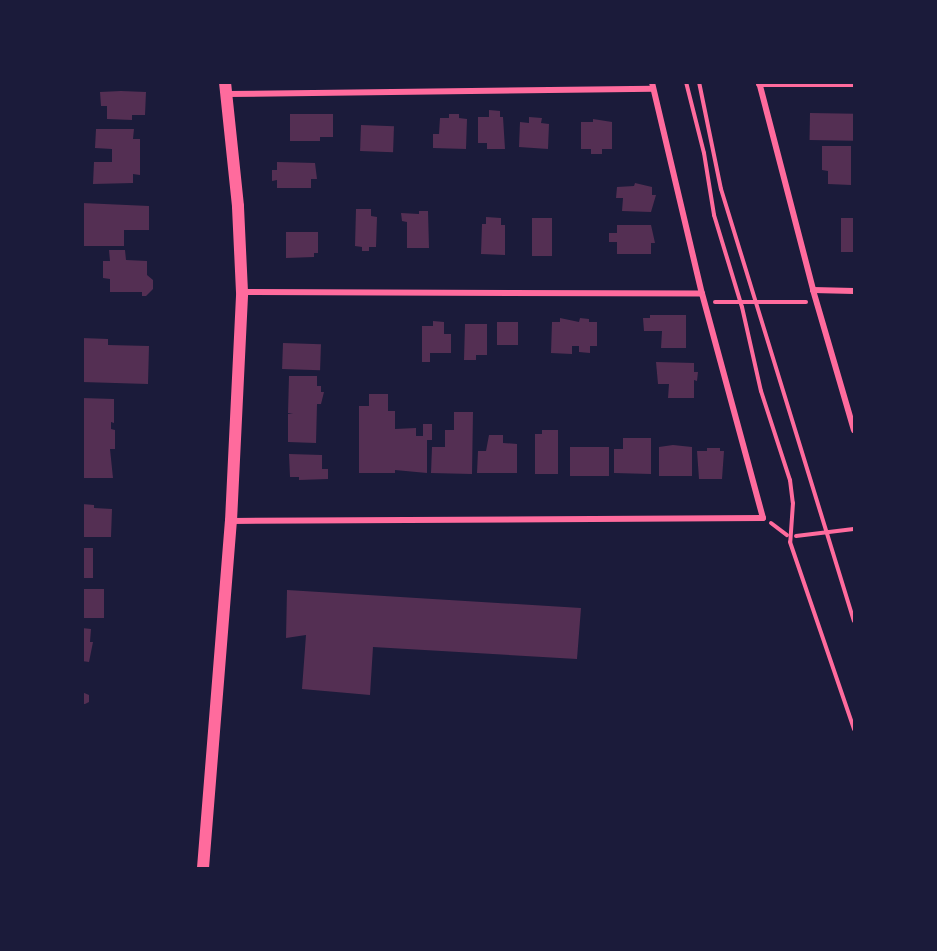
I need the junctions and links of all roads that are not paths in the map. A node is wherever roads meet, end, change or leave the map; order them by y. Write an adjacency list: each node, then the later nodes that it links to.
1 (759, 83): 2 (street); 5 (street)
2 (855, 84)
3 (652, 86): 4 (street); 8 (street)
4 (226, 88): 7 (main road)
5 (813, 290): 6 (street); 9 (street)
6 (855, 291)
7 (242, 292): 8 (street); 10 (main road)
8 (702, 294): 10 (street)
9 (855, 430)
10 (231, 521): 11 (main road)
11 (203, 868)

